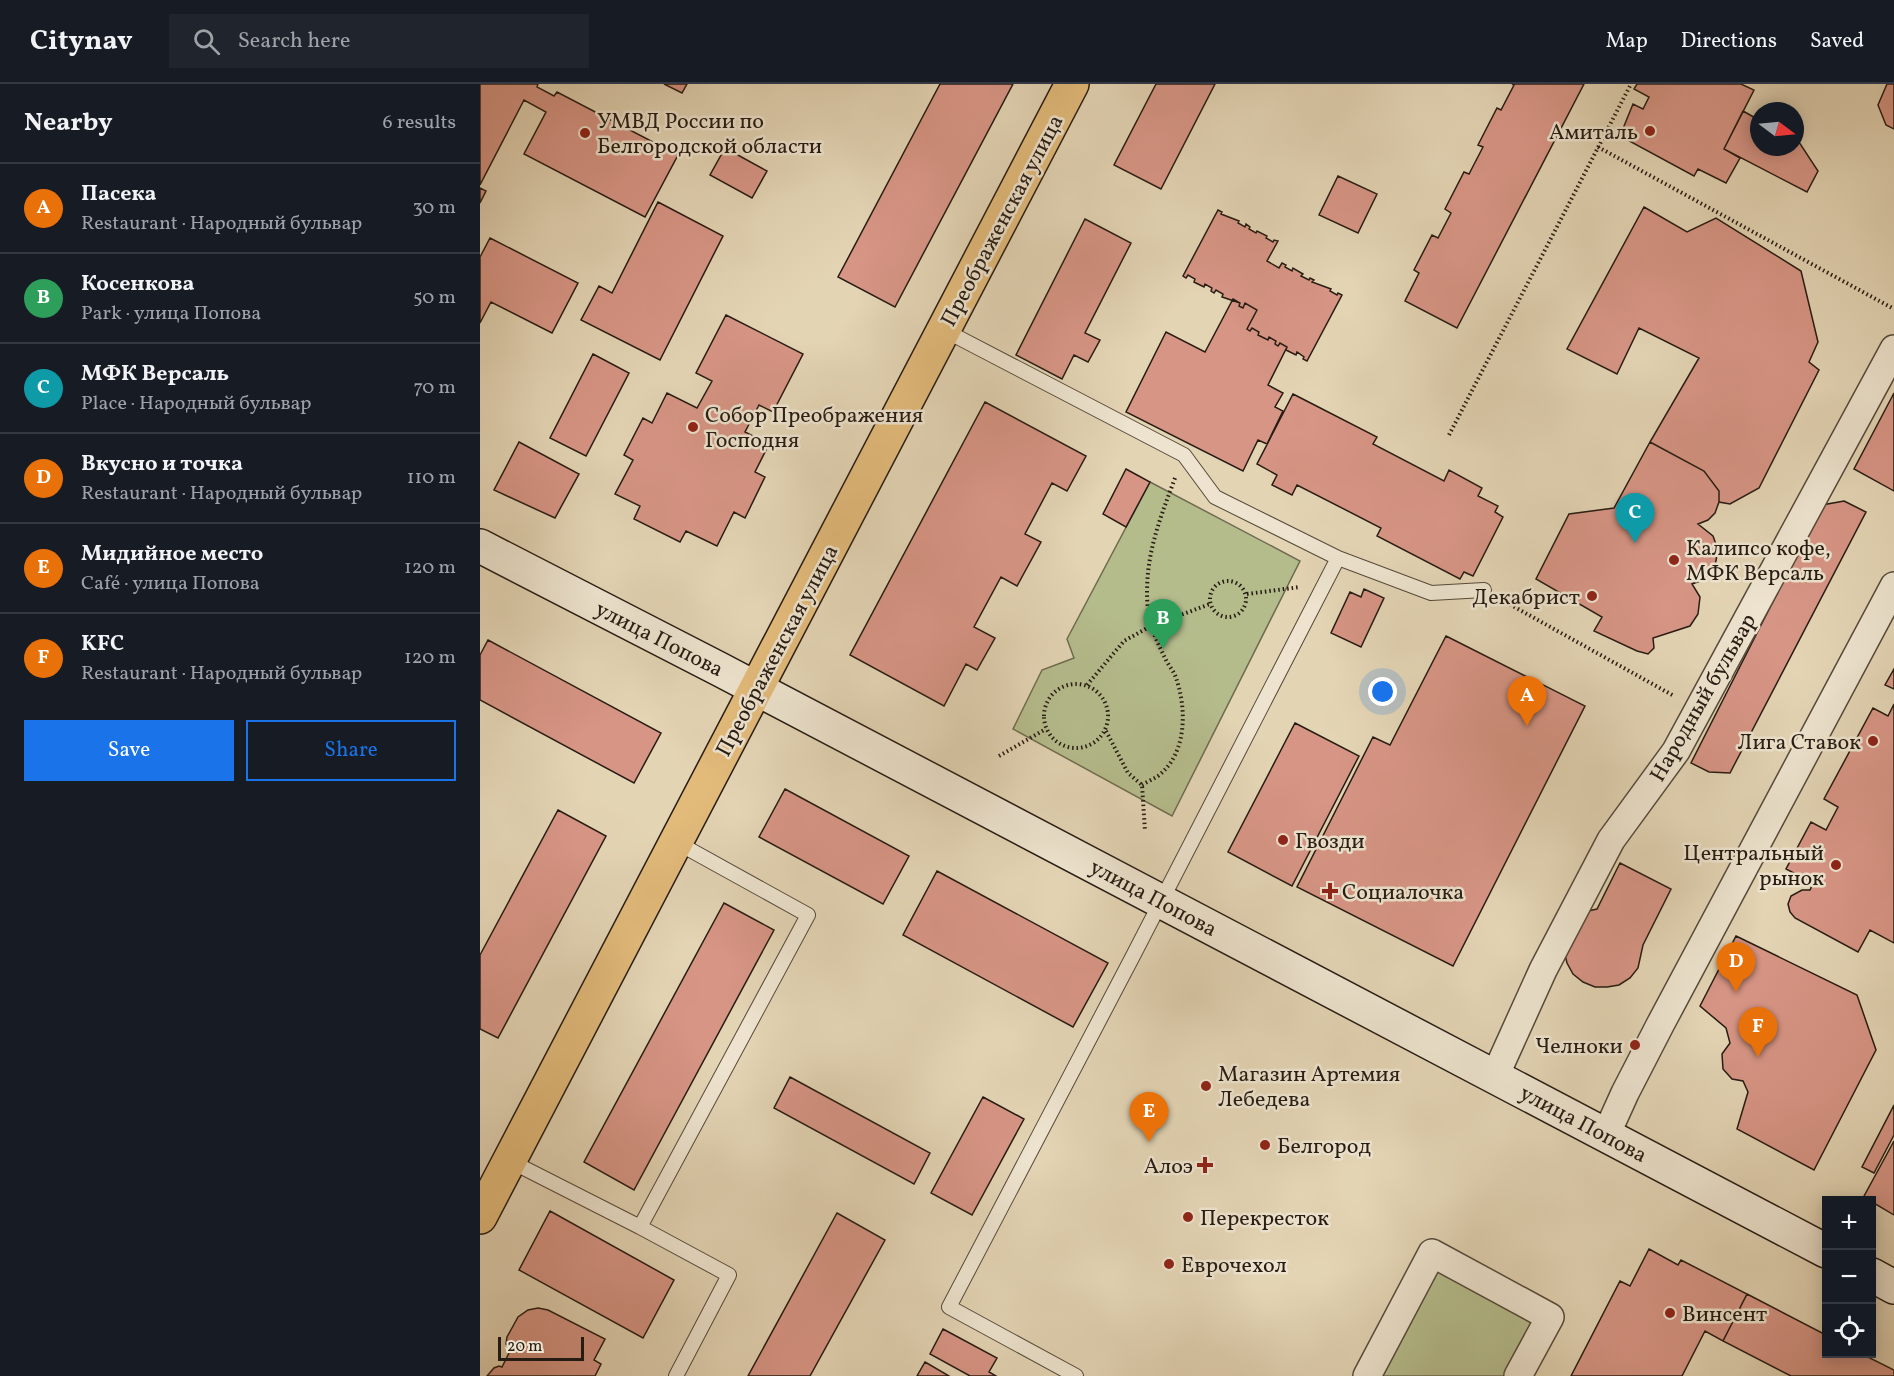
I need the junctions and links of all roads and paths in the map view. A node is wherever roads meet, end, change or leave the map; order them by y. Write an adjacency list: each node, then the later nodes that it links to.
1 (1072, 84): 5 (main road, Преображенская улица)
2 (1630, 84): 3 (path)
3 (1598, 147): 4 (path); 7 (path)
4 (1894, 309)
5 (944, 330): 8 (lane); 18 (main road, Преображенская улица)
6 (1894, 350): 19 (street, Народный бульвар)
7 (1449, 435)
8 (1184, 455): 10 (lane); 16 (path)
9 (480, 546): 18 (main road, улица Попова)
10 (1338, 558): 11 (lane); 13 (lane)
11 (1326, 584): 14 (path); 26 (lane)
12 (1894, 585): 28 (street)
13 (1484, 590): 19 (path)
14 (1247, 594): 15 (path); 15 (path)
15 (1210, 604): 16 (path)
16 (1151, 626): 17 (path); 23 (path)
17 (1087, 685): 20 (path); 21 (path)
18 (756, 688): 25 (main road, Преображенская улица); 26 (main road, улица Попова)
19 (1698, 710): 27 (street, Народный бульвар)
20 (1046, 729): 21 (path); 22 (path)
21 (1106, 731): 23 (path)
22 (999, 756)
23 (1142, 785): 24 (path)
24 (1145, 831)
25 (676, 842): 29 (main road, Преображенская улица); 31 (lane)
26 (1161, 901): 27 (main road, улица Попова); 36 (lane)
27 (1495, 1076): 28 (main road, улица Попова)
28 (1606, 1135): 32 (main road, улица Попова)
29 (510, 1161): 30 (main road, Преображенская улица); 31 (lane)
30 (480, 1217)
31 (640, 1227): 35 (lane)
32 (1825, 1250)
33 (1876, 1277): 34 (main road)
34 (1894, 1287)
35 (676, 1376)
36 (1076, 1376)
37 (1367, 1376): 38 (street)
38 (1518, 1376)

